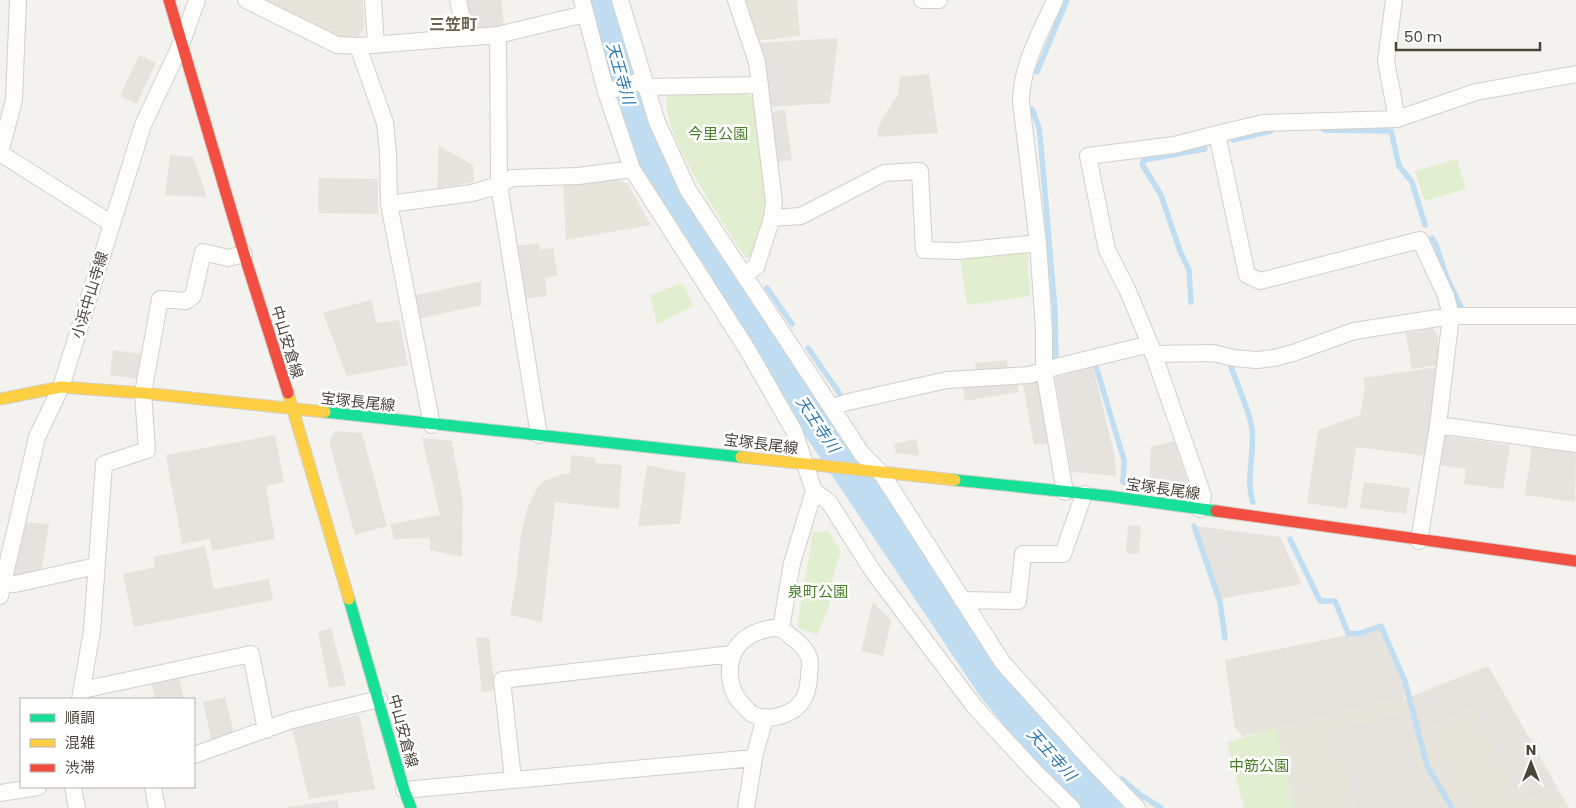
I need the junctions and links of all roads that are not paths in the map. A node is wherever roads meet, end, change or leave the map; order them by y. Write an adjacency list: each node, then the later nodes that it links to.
1 (18, 0): 25 (street)
2 (170, 0): 16 (street, 中山安倉線)
3 (197, 0): 16 (street, 小浜中山寺線)
4 (246, 0): 18 (street)
5 (373, 0): 17 (street)
6 (458, 0): 15 (street)
7 (620, 0): 20 (street)
8 (736, 0): 21 (street)
9 (922, 0): 10 (street)
10 (940, 0)
11 (1056, 0): 31 (street)
12 (1394, 0): 23 (street)
13 (583, 7): 14 (street); 22 (street)
14 (498, 35): 15 (street); 27 (street)
15 (466, 38): 17 (street)
16 (182, 42): 30 (street, 小浜中山寺線); 32 (street, 中山安倉線)
17 (376, 44): 18 (street)
18 (358, 46): 28 (street)
19 (1576, 74): 23 (street)
20 (641, 83): 21 (street); 22 (street); 33 (street)
21 (760, 85): 29 (street)
22 (609, 91): 26 (street)
23 (1397, 119): 24 (street)
24 (1217, 134): 34 (street); 36 (street)
25 (0, 153): 30 (street)
26 (632, 169): 27 (street); 47 (street)
27 (499, 185): 28 (street); 45 (street)
28 (390, 204): 43 (street)
29 (772, 218): 31 (street); 33 (street)
30 (112, 224): 38 (street, 小浜中山寺線)
31 (1038, 243): 37 (street)
32 (244, 254): 39 (street); 42 (street, 中山安倉線)
33 (744, 275): 41 (street)
34 (1450, 316): 35 (street); 36 (street); 44 (street)
35 (1576, 316)
36 (1152, 349): 37 (street); 52 (street)
37 (1044, 370): 41 (street); 50 (street)
38 (61, 387): 39 (street, 宝塚長尾線); 40 (street, 宝塚長尾線); 56 (street, 小浜中山寺線)
39 (143, 393): 42 (street, 宝塚長尾線); 55 (street)
40 (0, 399)
41 (833, 407): 48 (street)
42 (293, 409): 43 (street, 宝塚長尾線); 61 (street, 中山安倉線)
43 (432, 425): 45 (street, 宝塚長尾線)
44 (1438, 425): 46 (street); 53 (street)
45 (539, 435): 47 (street, 宝塚長尾線)
46 (1576, 444)
47 (804, 465): 48 (street, 宝塚長尾線); 49 (street)
48 (875, 473): 50 (street, 宝塚長尾線); 57 (street)
49 (814, 491): 58 (street); 76 (street)
50 (1065, 492): 51 (street, 宝塚長尾線)
51 (1084, 494): 52 (street, 宝塚長尾線); 57 (street)
52 (1200, 509): 53 (street, 宝塚長尾線)
53 (1419, 541): 54 (street, 宝塚長尾線)
54 (1576, 561)
55 (96, 566): 56 (street); 60 (street)
56 (1, 589)
57 (962, 600): 77 (street)
58 (781, 628): 59 (street); 62 (street)
59 (732, 654): 62 (street); 66 (street)
60 (81, 694): 63 (street)
61 (379, 699): 63 (street); 70 (street, 中山安倉線)
62 (765, 718): 65 (street)
63 (266, 730): 64 (street)
64 (195, 755)
65 (754, 758): 66 (street); 75 (street)
66 (513, 779): 70 (street)
67 (32, 788): 71 (street)
68 (73, 788): 72 (street)
69 (153, 788): 73 (street)
70 (404, 790): 74 (street, 中山安倉線)
71 (0, 793)
72 (77, 808)
73 (157, 808)
74 (411, 808)
75 (746, 808)
76 (1072, 808)
77 (1137, 808)

